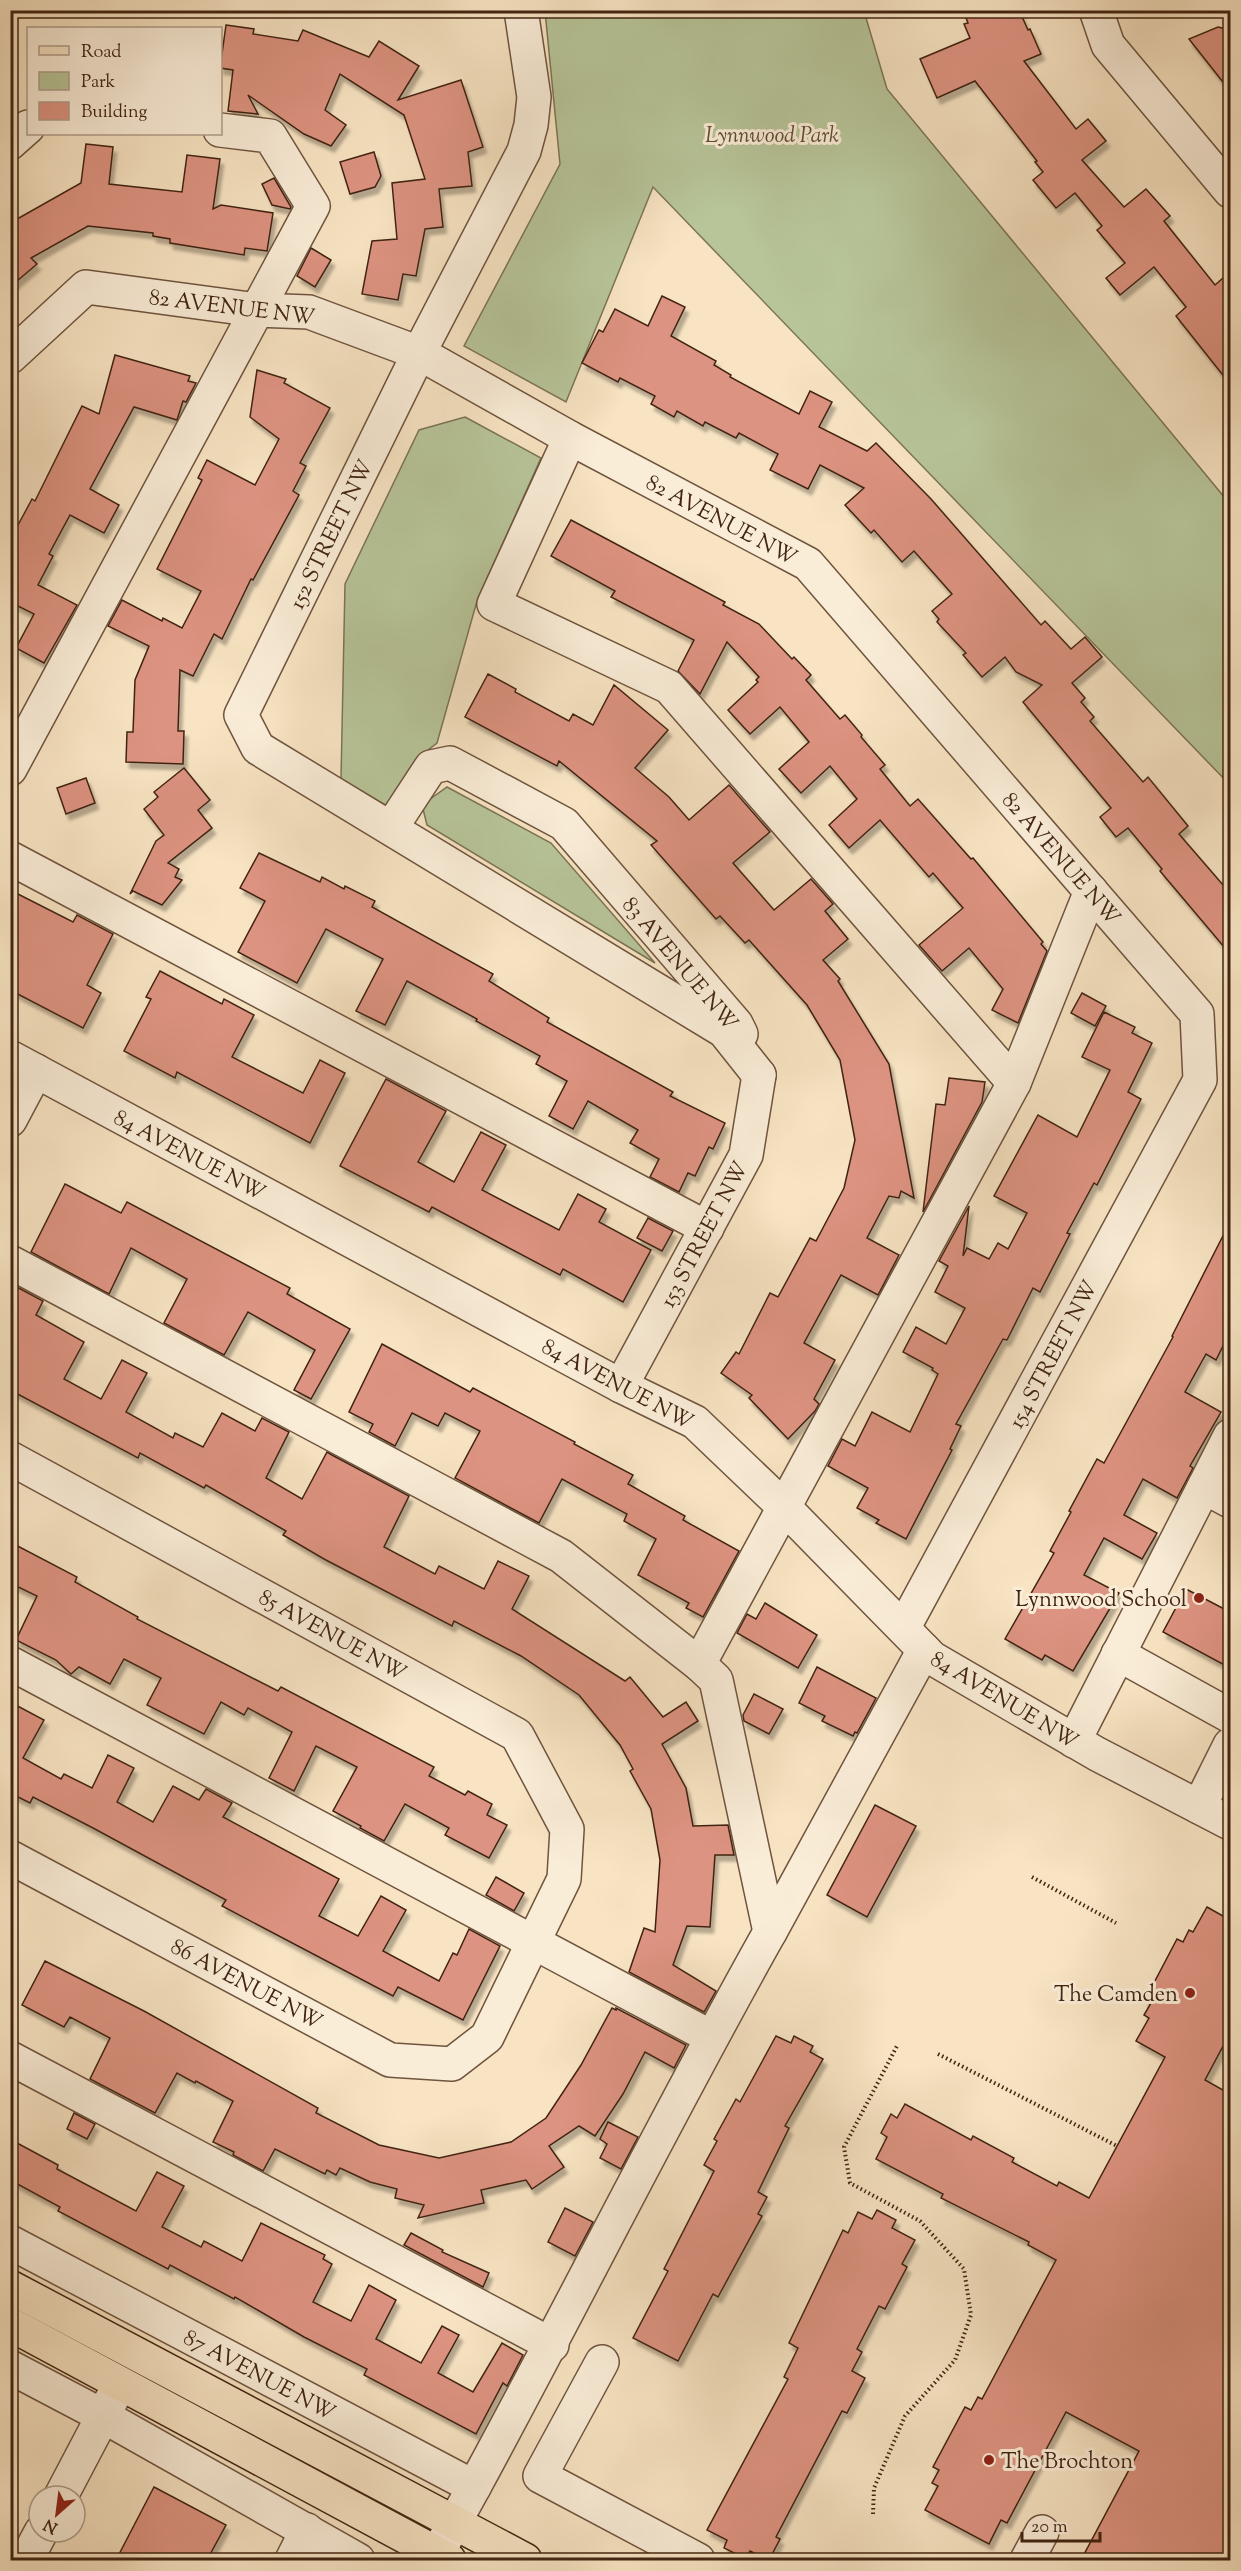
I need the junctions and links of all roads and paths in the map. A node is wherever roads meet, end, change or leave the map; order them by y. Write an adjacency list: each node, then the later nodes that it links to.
1 (520, 10): 8 (street, 152 STREET NW)
2 (1099, 10): 6 (street)
3 (27, 128): 5 (street)
4 (222, 130): 7 (street)
5 (10, 143)
6 (1230, 191)
7 (256, 310): 8 (street, 82 AVENUE NW); 9 (street, 82 AVENUE NW); 12 (street)
8 (419, 353): 10 (street, 82 AVENUE NW); 11 (street, 152 STREET NW)
9 (10, 357)
10 (570, 438): 15 (street, 82 AVENUE NW); 19 (street)
11 (241, 715): 13 (street, 83 AVENUE NW)
12 (10, 769)
13 (391, 828): 17 (street, 83 AVENUE NW); 17 (street, 83 AVENUE NW)
14 (10, 858): 21 (street)
15 (1091, 891): 18 (street, 82 AVENUE NW); 19 (street)
16 (23, 1064): 20 (street); 23 (street, 84 AVENUE NW)
17 (759, 1075): 21 (street, 153 STREET NW)
18 (1200, 1080): 28 (street, 154 STREET NW)
19 (1014, 1083): 27 (street)
20 (10, 1120)
21 (707, 1228): 23 (street, 153 STREET NW)
22 (10, 1262): 31 (street)
23 (621, 1386): 27 (street, 84 AVENUE NW)
24 (1230, 1436): 26 (street)
25 (10, 1458): 41 (street, 85 AVENUE NW)
26 (1217, 1494): 29 (street)
27 (784, 1507): 28 (street, 84 AVENUE NW); 31 (street)
28 (914, 1639): 33 (street, 84 AVENUE NW); 40 (street, 154 STREET NW)
29 (1118, 1654): 32 (street); 33 (street)
30 (10, 1663): 41 (street)
31 (699, 1664): 40 (street)
32 (1230, 1716)
33 (1074, 1741): 35 (street, 84 AVENUE NW)
34 (1230, 1745): 35 (street)
35 (1199, 1807): 36 (street, 84 AVENUE NW)
36 (1230, 1823)
37 (10, 1857): 41 (street, 86 AVENUE NW)
38 (1032, 1876): 39 (path)
39 (1116, 1923)
40 (770, 1932): 42 (street, 154 STREET NW)
41 (534, 1942): 42 (street)
42 (711, 2037): 50 (street, 154 STREET NW)
43 (897, 2046): 58 (path)
44 (938, 2054): 46 (path)
45 (10, 2058): 50 (street)
46 (1117, 2146)
47 (10, 2242): 57 (street, 87 AVENUE NW)
48 (10, 2287): 51 (main road, 87 AVENUE NW)
49 (10, 2324): 54 (main road)
50 (552, 2345): 57 (street, 154 STREET NW)
51 (136, 2353): 54 (street); 59 (main road, 87 AVENUE NW)
52 (602, 2362): 68 (street)
53 (10, 2367): 55 (street)
54 (120, 2383): 55 (street); 63 (main road)
55 (103, 2416): 56 (street); 60 (street)
56 (67, 2484)
57 (474, 2487): 59 (street)
58 (873, 2514)
59 (454, 2524): 63 (street); 67 (main road, 87 AVENUE NW)
60 (307, 2530): 65 (street); 66 (street)
61 (1042, 2532): 69 (street)
62 (35, 2544): 64 (street)
63 (443, 2557)
64 (26, 2560)
65 (292, 2560)
66 (358, 2560)
67 (525, 2560)
68 (698, 2560)
69 (1027, 2560)

